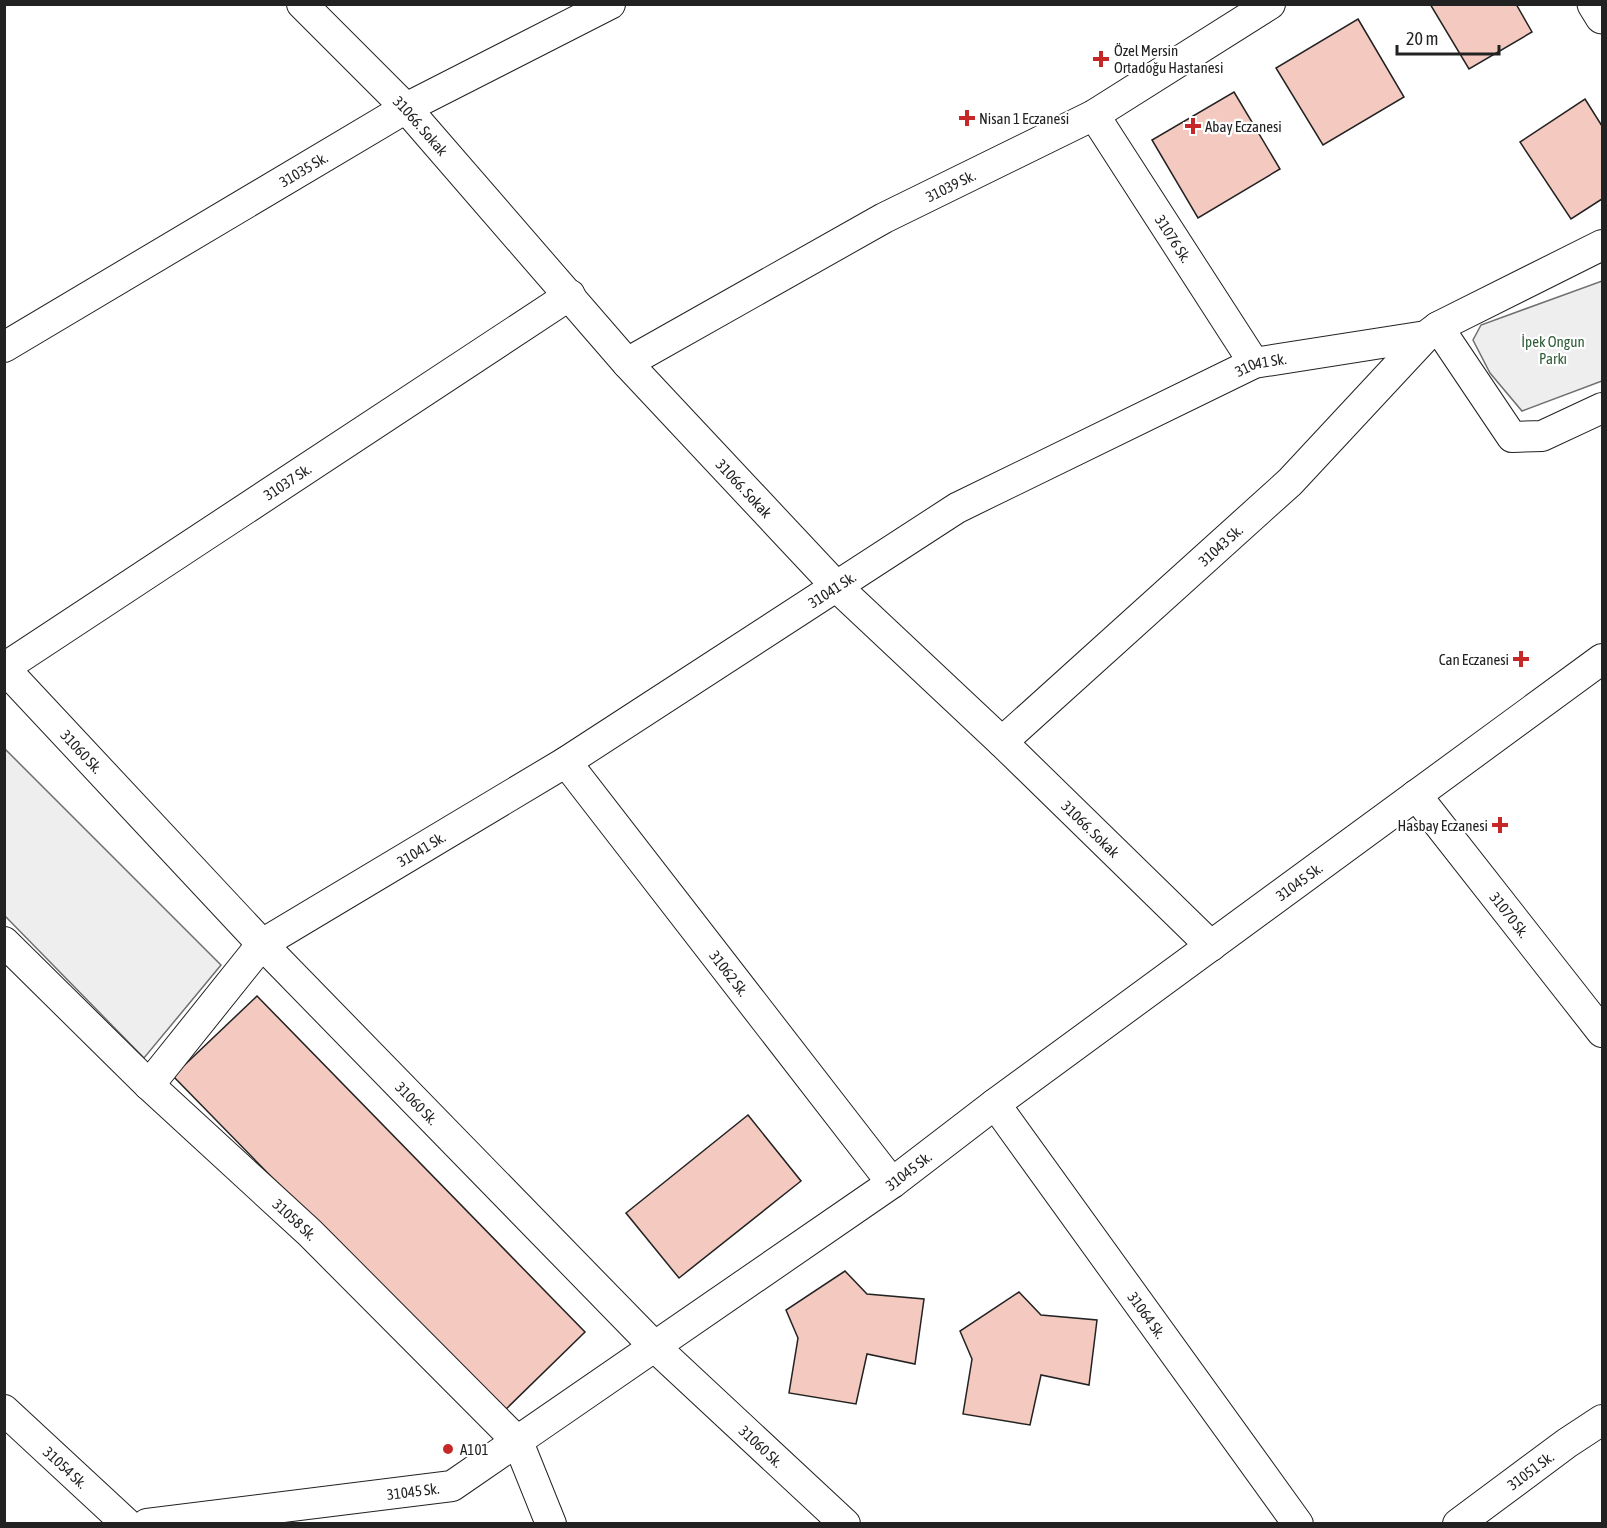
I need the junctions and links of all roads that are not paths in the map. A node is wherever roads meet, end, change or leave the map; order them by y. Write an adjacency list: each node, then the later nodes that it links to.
1 (302, 4): 6 (street, 31066. Sokak)
2 (610, 4): 6 (street, 31035 Sk.)
3 (1270, 4): 7 (street, 31039 Sk.)
4 (1594, 4): 5 (main road)
5 (1602, 17)
6 (406, 108): 9 (street, 31066. Sokak); 11 (street, 31035 Sk.)
7 (1094, 115): 12 (street, 31039 Sk.); 13 (street, 31076 Sk.)
8 (1602, 245): 10 (street, 31041 Sk.)
9 (570, 295): 12 (street, 31066. Sokak); 17 (street, 31037 Sk.)
10 (1432, 331): 13 (street, 31041 Sk.); 14 (street); 18 (street, 31043 Sk.)
11 (4, 348)
12 (627, 363): 15 (street, 31066. Sokak)
13 (1254, 363): 15 (street, 31041 Sk.)
14 (1602, 408)
15 (837, 586): 18 (street, 31066. Sokak); 19 (street, 31041 Sk.)
16 (1602, 659): 20 (street, 31045 Sk.)
17 (4, 668): 22 (street, 31060 Sk.)
18 (1002, 742): 23 (street, 31066. Sokak)
19 (566, 762): 22 (street, 31041 Sk.); 27 (street, 31062 Sk.)
20 (1416, 795): 23 (street, 31045 Sk.); 24 (street, 31070 Sk.)
21 (4, 942): 25 (street, 31058 Sk.)
22 (262, 944): 25 (street, 31041 Sk.); 28 (street, 31060 Sk.)
23 (1210, 946): 26 (street, 31045 Sk.)
24 (1598, 1015)
25 (149, 1084): 31 (street, 31058 Sk.)
26 (995, 1104): 27 (street, 31045 Sk.); 36 (street, 31064 Sk.)
27 (892, 1184): 28 (street, 31045 Sk.)
28 (655, 1347): 31 (street, 31045 Sk.); 35 (street, 31060 Sk.)
29 (4, 1410): 32 (street, 31054 Sk.)
30 (1602, 1420): 37 (street, 31051 Sk.)
31 (518, 1442): 33 (street, 31045 Sk.); 34 (street, 31058 Sk.)
32 (127, 1524)
33 (147, 1524)
34 (551, 1524)
35 (845, 1524)
36 (1298, 1524)
37 (1458, 1524)

